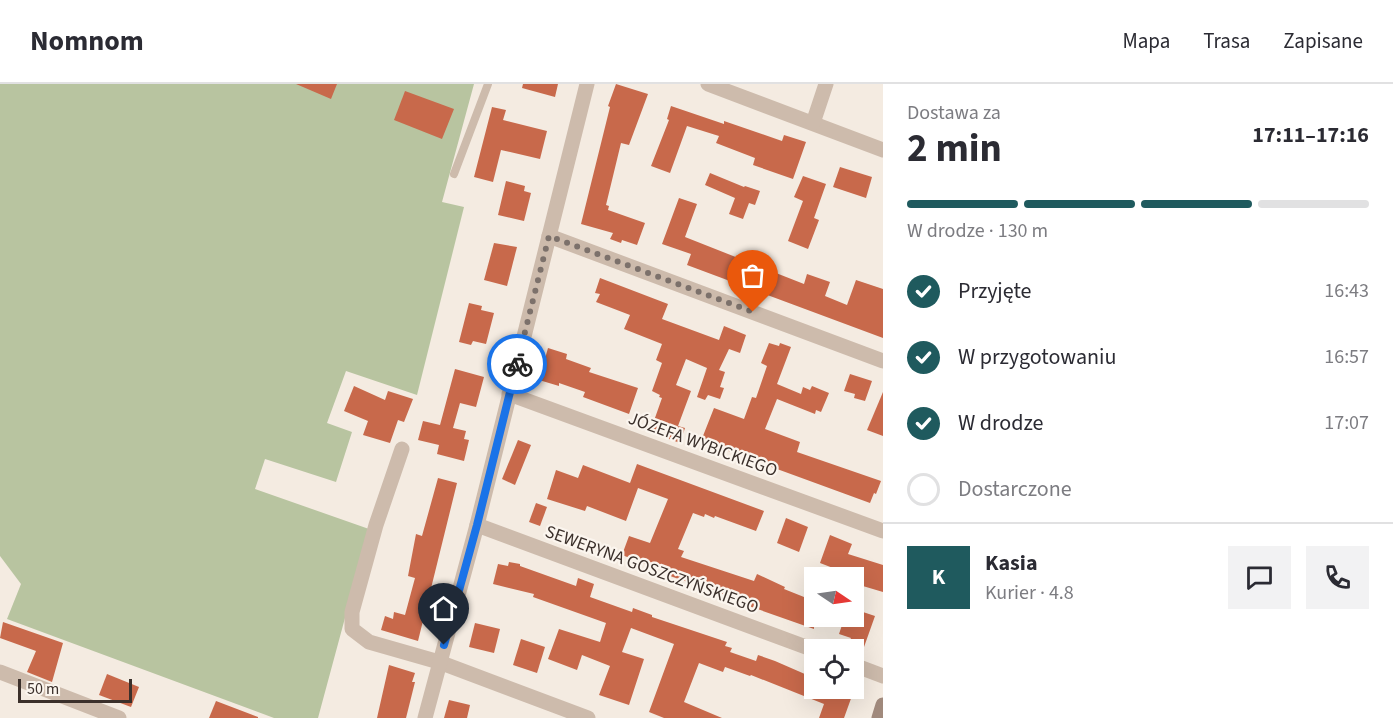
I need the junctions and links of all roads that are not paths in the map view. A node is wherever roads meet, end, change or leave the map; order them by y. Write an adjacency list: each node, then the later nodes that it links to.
1 (488, 84): 7 (lane)
2 (587, 84): 8 (street)
3 (708, 84): 5 (street)
4 (826, 84): 5 (street)
5 (813, 123): 6 (street)
6 (883, 150)
7 (454, 174)
8 (549, 236): 9 (street); 10 (street)
9 (883, 361)
10 (509, 394): 12 (street); 13 (street, JÓZEFA WYBICKIEGO)
11 (402, 448): 15 (street)
12 (477, 525): 14 (street, SEWERYNA GOSZCZYŃSKIEGO); 15 (street)
13 (883, 531)
14 (804, 646)
15 (439, 662): 21 (street); 22 (street)
16 (864, 669): 18 (street)
17 (0, 672): 20 (street)
18 (883, 676)
19 (883, 705): 23 (street)
20 (118, 718)
21 (425, 718)
22 (588, 718)
23 (879, 718)

